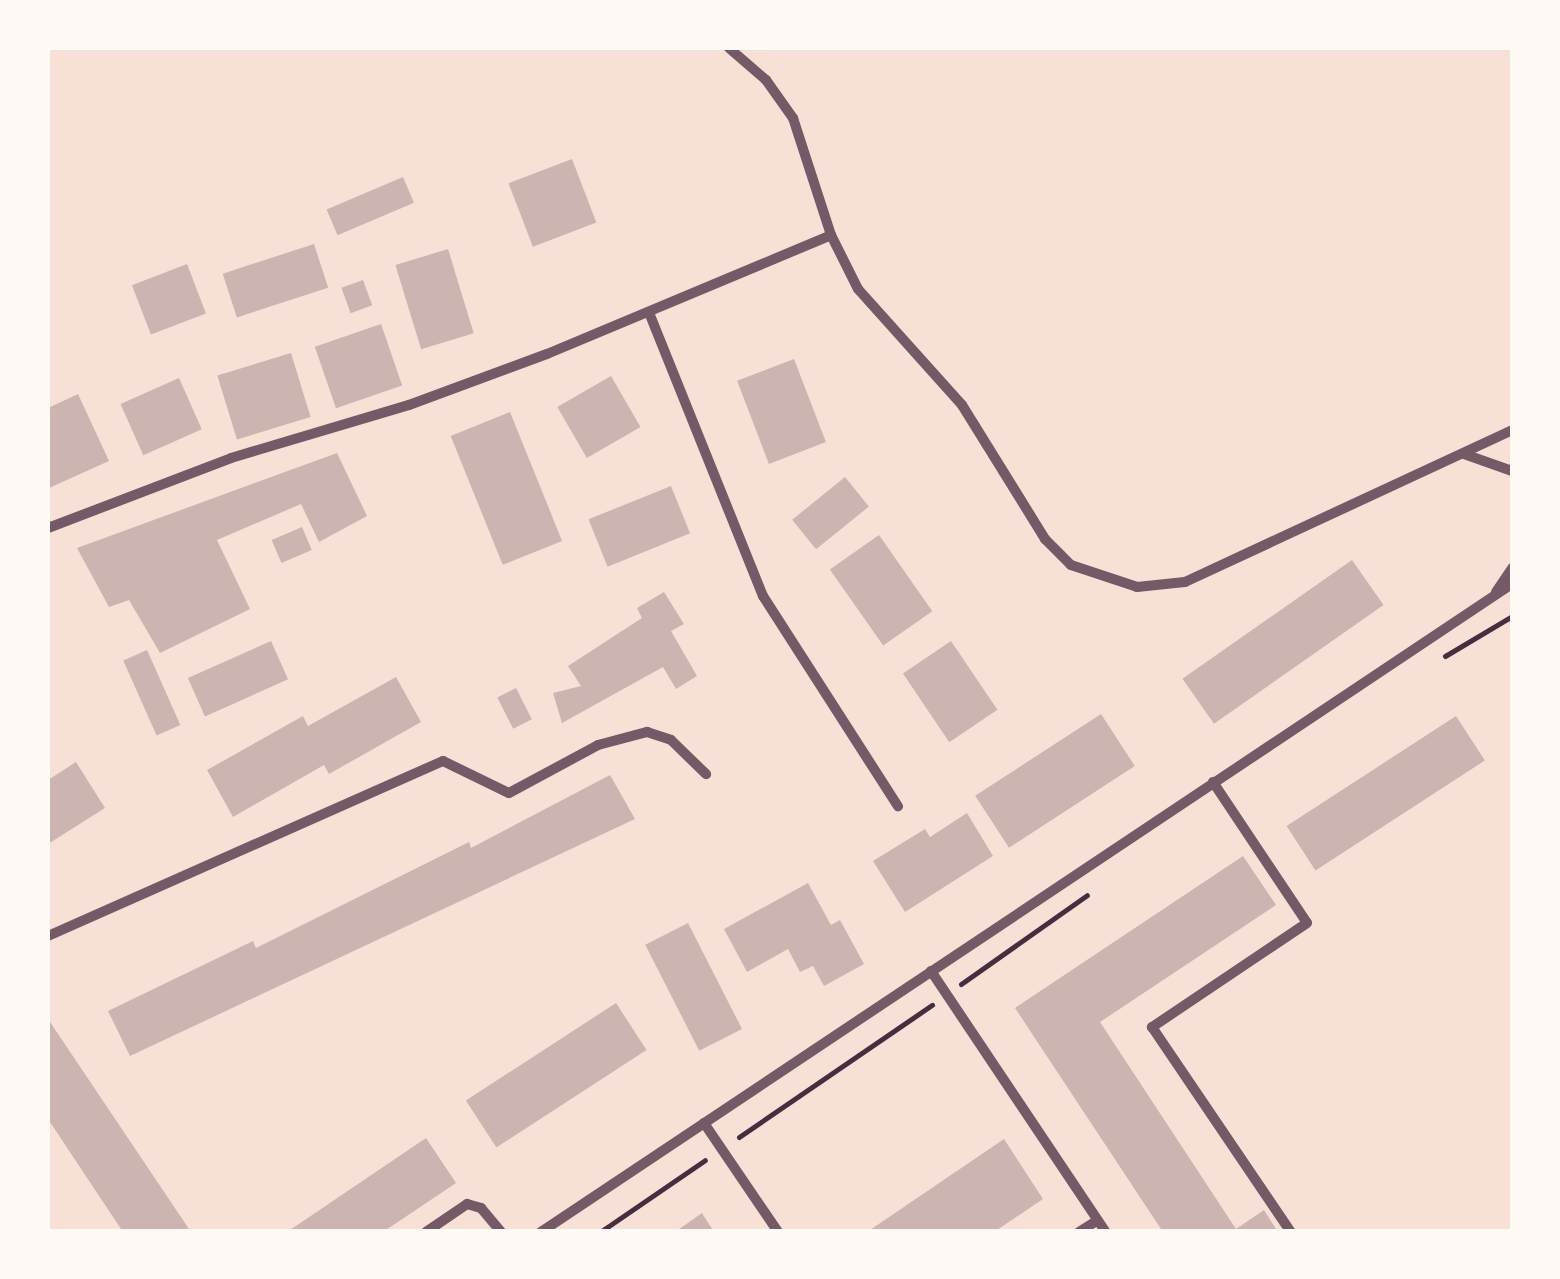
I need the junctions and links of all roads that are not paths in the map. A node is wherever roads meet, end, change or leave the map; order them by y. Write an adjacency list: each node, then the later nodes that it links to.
1 (729, 48): 2 (street)
2 (831, 235): 3 (street); 5 (street)
3 (650, 315): 7 (street); 13 (street)
4 (1512, 430): 5 (street)
5 (1464, 454): 6 (street)
6 (1512, 471)
7 (48, 528)
8 (1512, 568): 10 (street)
9 (1512, 584): 10 (street)
10 (1495, 593): 12 (street)
11 (706, 774): 14 (street)
12 (1213, 782): 15 (street); 24 (street)
13 (898, 806)
14 (48, 936)
15 (930, 970): 16 (street); 17 (street)
16 (704, 1124): 20 (street); 21 (street)
17 (1098, 1220): 22 (street); 23 (street)
18 (426, 1232): 19 (street)
19 (501, 1232)
20 (541, 1232)
21 (778, 1232)
22 (1080, 1232)
23 (1106, 1232)
24 (1291, 1232)

